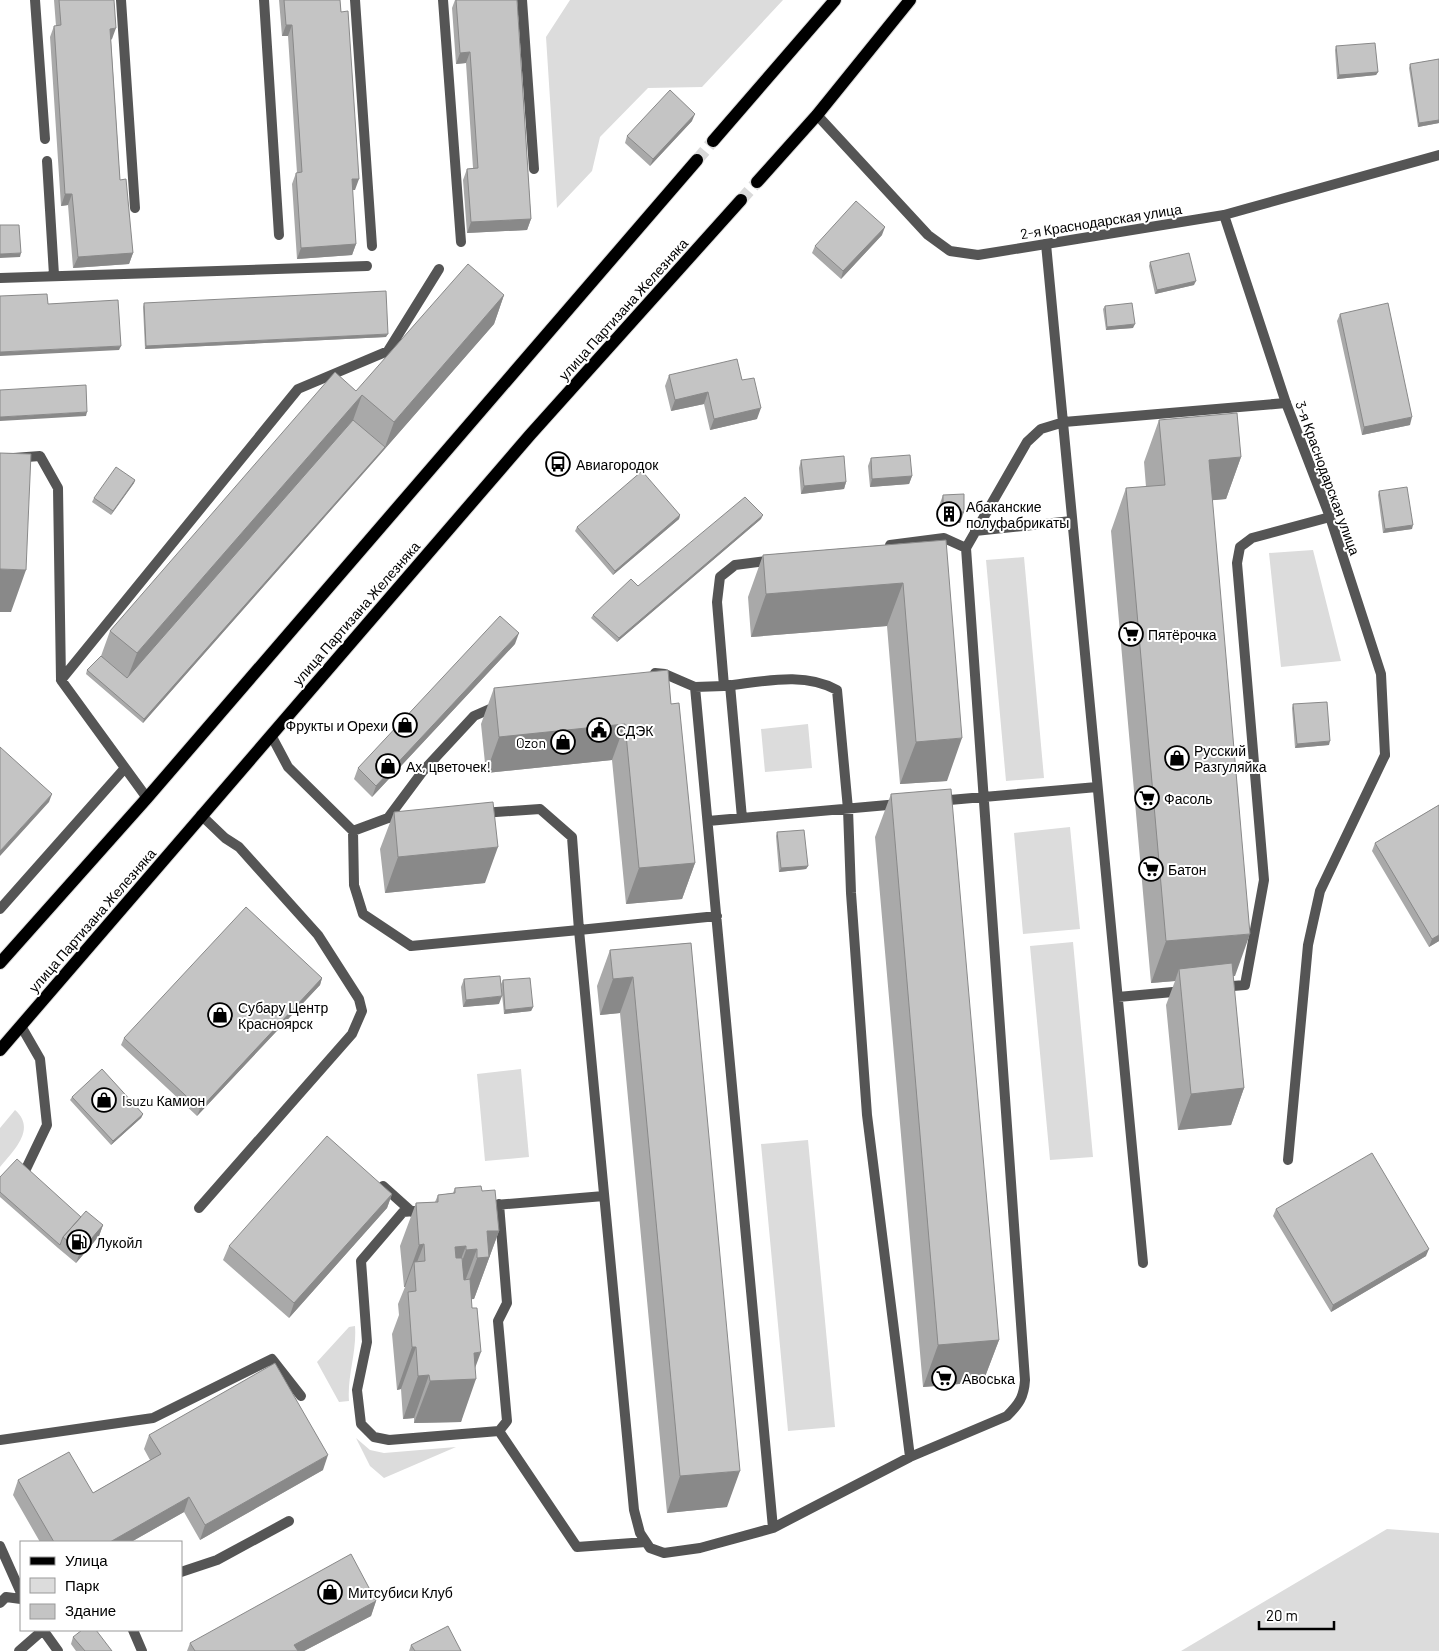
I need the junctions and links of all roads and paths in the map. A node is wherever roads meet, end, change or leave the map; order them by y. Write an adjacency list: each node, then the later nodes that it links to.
1 (35, 0): 10 (street)
2 (121, 0): 18 (street)
3 (264, 0): 20 (street)
4 (355, 0): 23 (street)
5 (442, 0): 21 (street)
6 (522, 0): 15 (street)
7 (835, 0): 11 (main road)
8 (910, 0): 9 (main road)
9 (816, 115): 16 (main road); 22 (street, 2-я Краснодарская улица)
10 (45, 139)
11 (713, 141)
12 (1439, 155): 19 (street, 2-я Краснодарская улица)
13 (697, 160): 46 (main road)
14 (46, 161): 26 (street)
15 (534, 170)
16 (757, 182)
17 (740, 200): 42 (main road, улица Партизана Железняка)
18 (135, 208)
19 (1224, 215): 22 (street, 2-я Краснодарская улица); 28 (street, 3-я Краснодарская улица)
20 (279, 235)
21 (461, 242)
22 (1046, 244): 29 (street)
23 (372, 246)
24 (367, 266): 26 (street)
25 (439, 269): 38 (street)
26 (54, 275): 27 (street)
27 (0, 278)
28 (1286, 403): 29 (street); 31 (street, 3-я Краснодарская улица)
29 (1064, 422): 32 (street); 33 (street)
30 (0, 459): 38 (street)
31 (1330, 517): 61 (street); 64 (street, 3-я Краснодарская улица)
32 (1072, 521): 33 (street); 44 (street)
33 (975, 531): 35 (street)
34 (877, 547): 35 (street)
35 (966, 548): 45 (street)
36 (782, 559): 39 (street)
37 (645, 675): 40 (street)
38 (61, 680): 43 (street)
39 (727, 685): 40 (street); 49 (street); 54 (street)
40 (695, 687): 55 (street)
41 (509, 702): 53 (street)
42 (271, 735): 51 (main road, улица Партизана Железняка); 56 (street)
43 (125, 768): 46 (street); 57 (street)
44 (1097, 787): 45 (street); 61 (street)
45 (982, 797): 47 (street); 77 (street)
46 (147, 798): 60 (main road)
47 (925, 802)
48 (906, 804): 49 (street)
49 (848, 808): 54 (street); 77 (street)
50 (474, 813): 59 (street)
51 (202, 815): 62 (main road, улица Партизана Железняка); 70 (street)
52 (417, 816): 53 (street)
53 (388, 818): 56 (street)
54 (742, 818): 55 (street)
55 (708, 821): 58 (street)
56 (353, 831): 59 (street)
57 (0, 909)
58 (717, 916): 59 (street); 79 (street)
59 (579, 930): 67 (street)
60 (0, 963)
61 (1118, 997): 73 (street)
62 (21, 1026): 63 (main road, улица Партизана Железняка); 65 (street)
63 (0, 1050)
64 (1288, 1160)
65 (25, 1171)
66 (376, 1179): 72 (street)
67 (604, 1196): 68 (street); 80 (street)
68 (499, 1204): 69 (street); 75 (street)
69 (470, 1207)
70 (199, 1208)
71 (441, 1209): 72 (street)
72 (412, 1212): 75 (street)
73 (1144, 1263)
74 (301, 1396): 76 (street)
75 (499, 1431): 80 (street)
76 (0, 1440)
77 (910, 1457): 79 (street)
78 (290, 1521): 82 (street)
79 (774, 1528): 80 (street)
80 (646, 1542)
81 (0, 1546): 83 (street)
82 (182, 1572)
83 (20, 1591)
84 (20, 1598): 85 (street)
85 (0, 1604)
86 (42, 1631): 89 (street)
87 (44, 1631): 90 (street)
88 (133, 1631): 91 (street)
89 (19, 1651)
90 (58, 1651)
91 (142, 1651)

